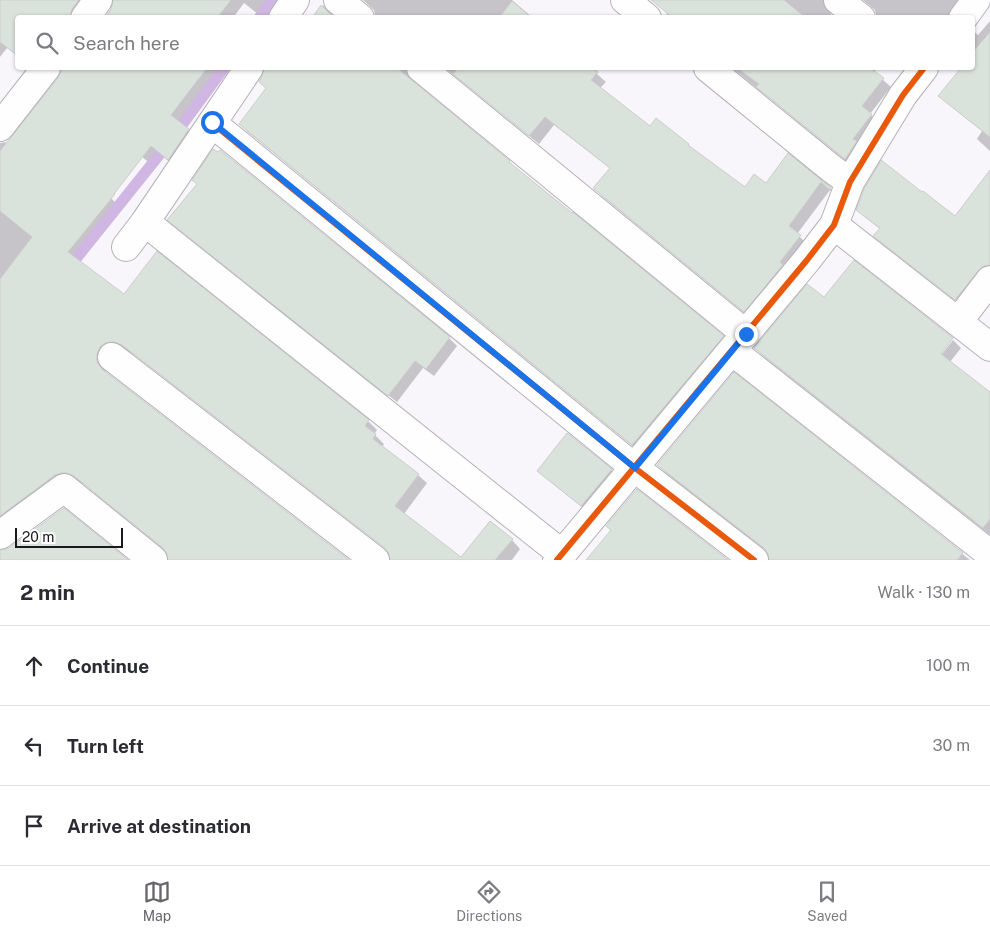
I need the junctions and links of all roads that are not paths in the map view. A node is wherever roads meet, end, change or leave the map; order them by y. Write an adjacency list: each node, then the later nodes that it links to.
1 (98, 0): 7 (street)
2 (295, 0): 8 (street)
3 (338, 0): 9 (street)
4 (625, 0): 10 (street)
5 (838, 0): 11 (street)
6 (976, 0): 12 (street)
7 (87, 15)
8 (285, 15)
9 (356, 15)
10 (643, 15)
11 (857, 15)
12 (964, 15)
13 (44, 70): 19 (street)
14 (248, 70): 18 (street)
15 (423, 70): 26 (street)
16 (710, 70): 20 (street)
17 (922, 70): 20 (street)
18 (212, 122): 21 (street); 29 (street)
19 (0, 127)
20 (850, 182): 22 (street)
21 (145, 222): 23 (street); 32 (street)
22 (834, 225): 25 (street); 26 (street)
23 (126, 247)
24 (990, 280): 25 (street)
25 (958, 322): 27 (street)
26 (739, 342): 29 (street); 31 (street)
27 (990, 347)
28 (112, 357): 34 (street)
29 (635, 468): 32 (street); 35 (street)
30 (0, 535): 33 (street)
31 (990, 554)
32 (559, 557)
33 (153, 560)
34 (375, 560)
35 (754, 560)

